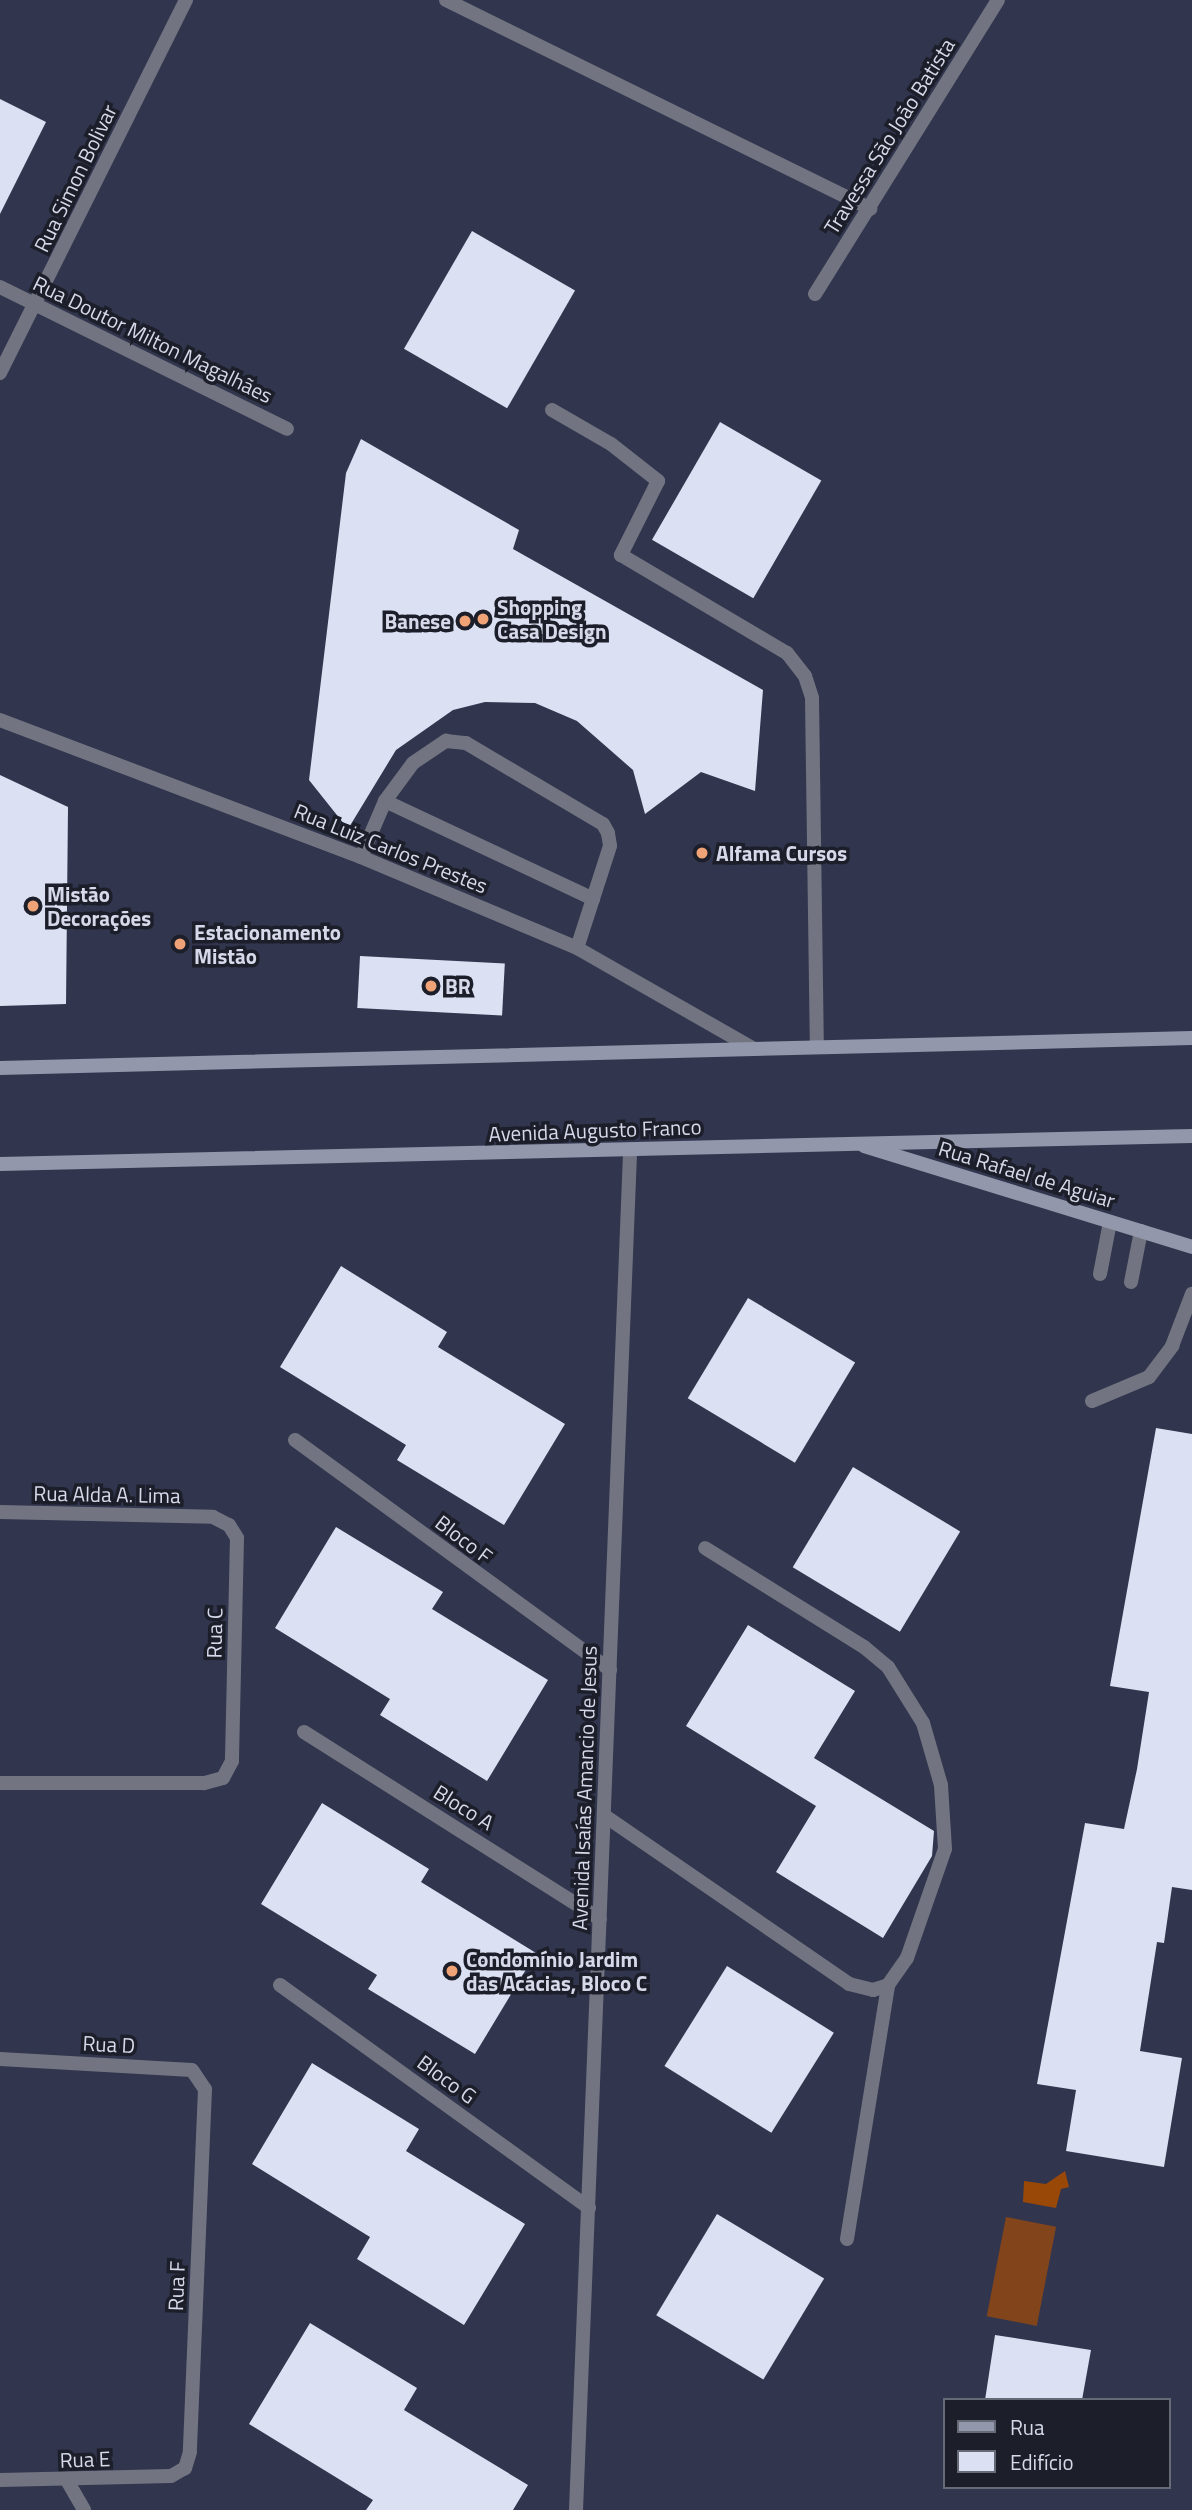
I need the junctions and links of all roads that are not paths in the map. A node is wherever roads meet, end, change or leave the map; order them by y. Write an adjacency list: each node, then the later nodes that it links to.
1 (186, 0): 7 (street, Rua Simon Bolivar)
2 (446, 0): 4 (street)
3 (998, 0): 4 (street, Travessa São João Batista)
4 (870, 209): 6 (street, Travessa São João Batista)
5 (0, 286): 7 (street, Rua Doutor Milton Magalhães)
6 (816, 294)
7 (37, 304): 8 (street, Rua Simon Bolivar); 10 (street, Rua Doutor Milton Magalhães)
8 (0, 373)
9 (552, 410): 17 (street)
10 (286, 429)
11 (0, 720): 13 (street, Rua Luiz Carlos Prestes)
12 (385, 801): 13 (street); 14 (street); 14 (street)
13 (360, 857): 15 (street, Rua Luiz Carlos Prestes)
14 (593, 898): 15 (street)
15 (577, 948): 18 (street, Rua Luiz Carlos Prestes)
16 (1192, 1038): 17 (main road)
17 (817, 1046): 18 (main road)
18 (752, 1048): 19 (main road)
19 (0, 1068)
20 (1192, 1136): 21 (main road, Avenida Augusto Franco)
21 (849, 1141): 22 (main road, Avenida Augusto Franco); 24 (main road, Rua Rafael de Aguiar)
22 (630, 1152): 23 (main road, Avenida Augusto Franco); 35 (street, Avenida Isaías Amancio de Jesus)
23 (0, 1164)
24 (1110, 1222): 25 (main road, Rua Rafael de Aguiar); 27 (street)
25 (1141, 1231): 26 (main road, Rua Rafael de Aguiar); 28 (street)
26 (1192, 1247)
27 (1100, 1274)
28 (1131, 1282)
29 (1192, 1294): 30 (street)
30 (1092, 1401)
31 (295, 1440): 35 (street, Bloco F)
32 (0, 1512): 33 (street, Rua Alda A. Lima)
33 (213, 1517): 37 (street, Rua C)
34 (705, 1548): 41 (street)
35 (610, 1670): 38 (street, Avenida Isaías Amancio de Jesus)
36 (304, 1732): 39 (street, Bloco A)
37 (0, 1783)
38 (605, 1816): 39 (street, Avenida Isaías Amancio de Jesus); 41 (street)
39 (600, 1919): 44 (street, Avenida Isaías Amancio de Jesus)
40 (280, 1984): 44 (street, Bloco G)
41 (888, 1985): 45 (street)
42 (0, 2059): 43 (street, Rua D)
43 (205, 2089): 46 (street, Rua F)
44 (589, 2208): 50 (street, Avenida Isaías Amancio de Jesus)
45 (847, 2239)
46 (172, 2476): 48 (street, Rua E)
47 (0, 2480): 48 (street, Rua E)
48 (68, 2482): 49 (street)
49 (84, 2510)
50 (576, 2510)

